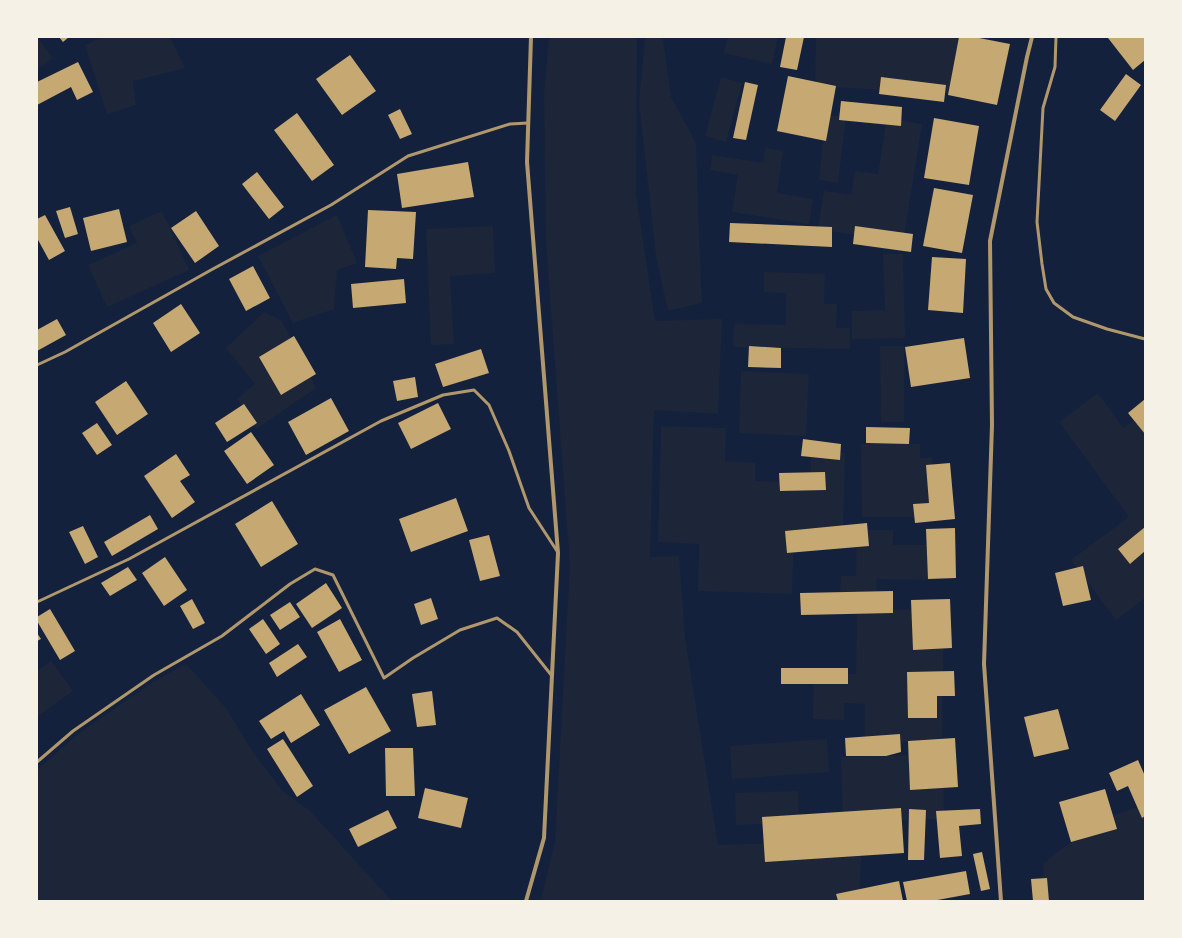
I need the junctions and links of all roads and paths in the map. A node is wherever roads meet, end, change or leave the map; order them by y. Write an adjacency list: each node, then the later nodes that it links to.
1 (531, 37): 4 (street)
2 (1032, 37): 12 (street)
3 (1056, 37): 5 (lane)
4 (528, 123): 6 (lane); 7 (street)
5 (1145, 339)
6 (37, 365)
7 (558, 553): 8 (lane); 9 (street)
8 (37, 602)
9 (552, 676): 10 (lane); 11 (street)
10 (37, 762)
11 (526, 901)
12 (1001, 901)

